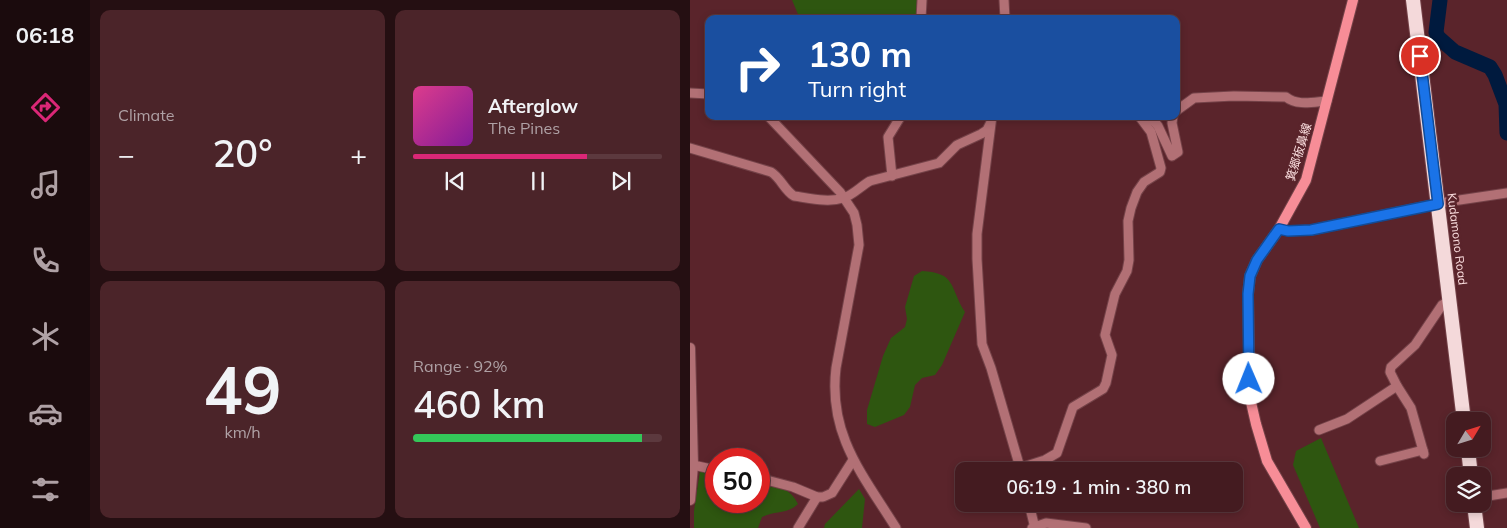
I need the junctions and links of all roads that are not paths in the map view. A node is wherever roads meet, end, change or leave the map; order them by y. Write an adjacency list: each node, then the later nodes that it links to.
1 (922, 0): 5 (street)
2 (1004, 0): 6 (street)
3 (1353, 0): 9 (main road, 箕郷板鼻線)
4 (1413, 0): 22 (highway, Kudamono Road)
5 (921, 15)
6 (1005, 15)
7 (690, 93): 8 (street)
8 (705, 94)
9 (1327, 101): 10 (street); 23 (main road, 箕郷板鼻線)
10 (1180, 108)
11 (772, 120): 21 (street)
12 (899, 120): 19 (street)
13 (991, 120): 19 (street)
14 (993, 120): 31 (street)
15 (1142, 120): 32 (street)
16 (1153, 120): 17 (street)
17 (1172, 120)
18 (690, 148): 21 (street)
19 (892, 176): 21 (street)
20 (1507, 193): 22 (street)
21 (844, 198): 29 (street)
22 (1438, 204): 23 (street); 24 (highway, Kudamono Road)
23 (1279, 229): 46 (main road, 箕郷板鼻線)
24 (1450, 300): 26 (street); 27 (highway, Kudamono Road)
25 (690, 348): 33 (street)
26 (1397, 386): 28 (street); 30 (street)
27 (1463, 412)
28 (1319, 430)
29 (854, 460): 37 (street); 43 (street)
30 (1380, 461)
31 (1018, 462)
32 (1039, 462)
33 (692, 465): 34 (street); 39 (street)
34 (705, 468)
35 (770, 481): 37 (street)
36 (1507, 493): 38 (street)
37 (817, 496): 42 (street)
38 (1491, 496)
39 (690, 500)
40 (1031, 512): 44 (street)
41 (1475, 512): 47 (highway)
42 (798, 528)
43 (896, 528)
44 (1034, 528): 45 (street)
45 (1086, 528)
46 (1306, 528)
47 (1477, 528)

